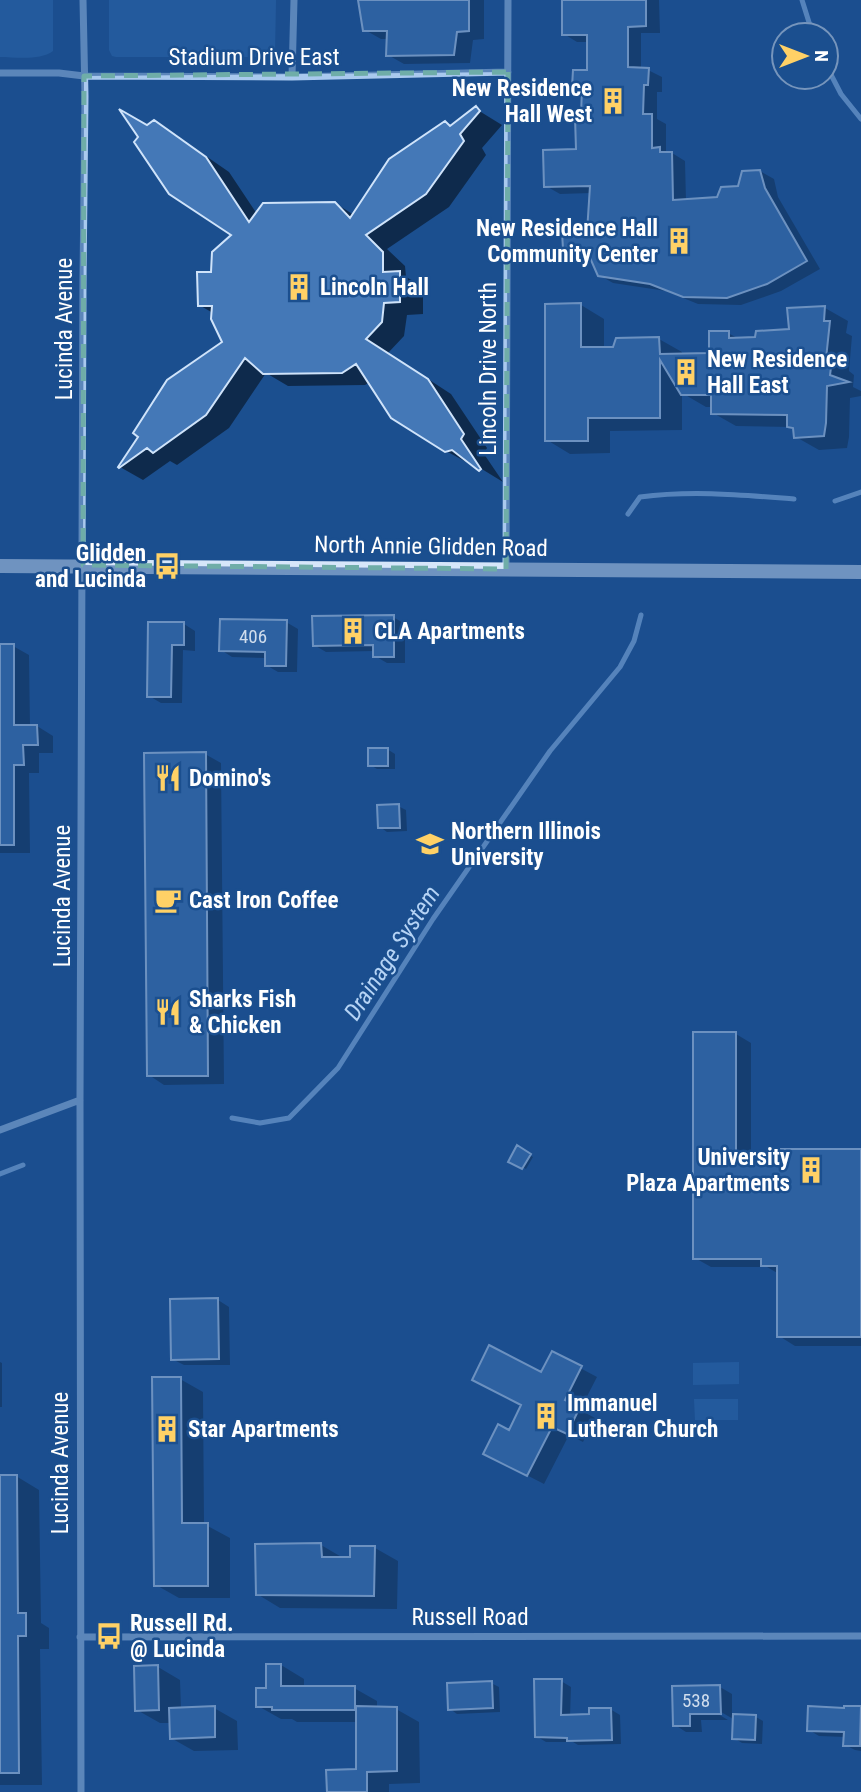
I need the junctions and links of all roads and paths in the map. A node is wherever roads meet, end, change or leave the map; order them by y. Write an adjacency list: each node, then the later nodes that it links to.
1 (83, 0): 6 (street, Lucinda Avenue)
2 (294, 0): 7 (street)
3 (508, 0): 4 (street, Lincoln Drive North)
4 (508, 72): 7 (street, Stadium Drive East); 10 (street, Lincoln Drive North)
5 (0, 73): 6 (street, Stadium Drive East)
6 (84, 76): 7 (street, Stadium Drive East); 8 (street, Lucinda Avenue)
7 (292, 77)
8 (83, 565): 9 (main road, North Annie Glidden Road); 10 (main road, North Annie Glidden Road); 12 (street, Lucinda Avenue)
9 (0, 566)
10 (506, 569): 11 (main road, North Annie Glidden Road)
11 (861, 572)
12 (80, 1100): 13 (street); 15 (street, Lucinda Avenue)
13 (0, 1130)
14 (861, 1636): 15 (street, Russell Road)
15 (80, 1637): 16 (street, Lucinda Avenue)
16 (81, 1792)

